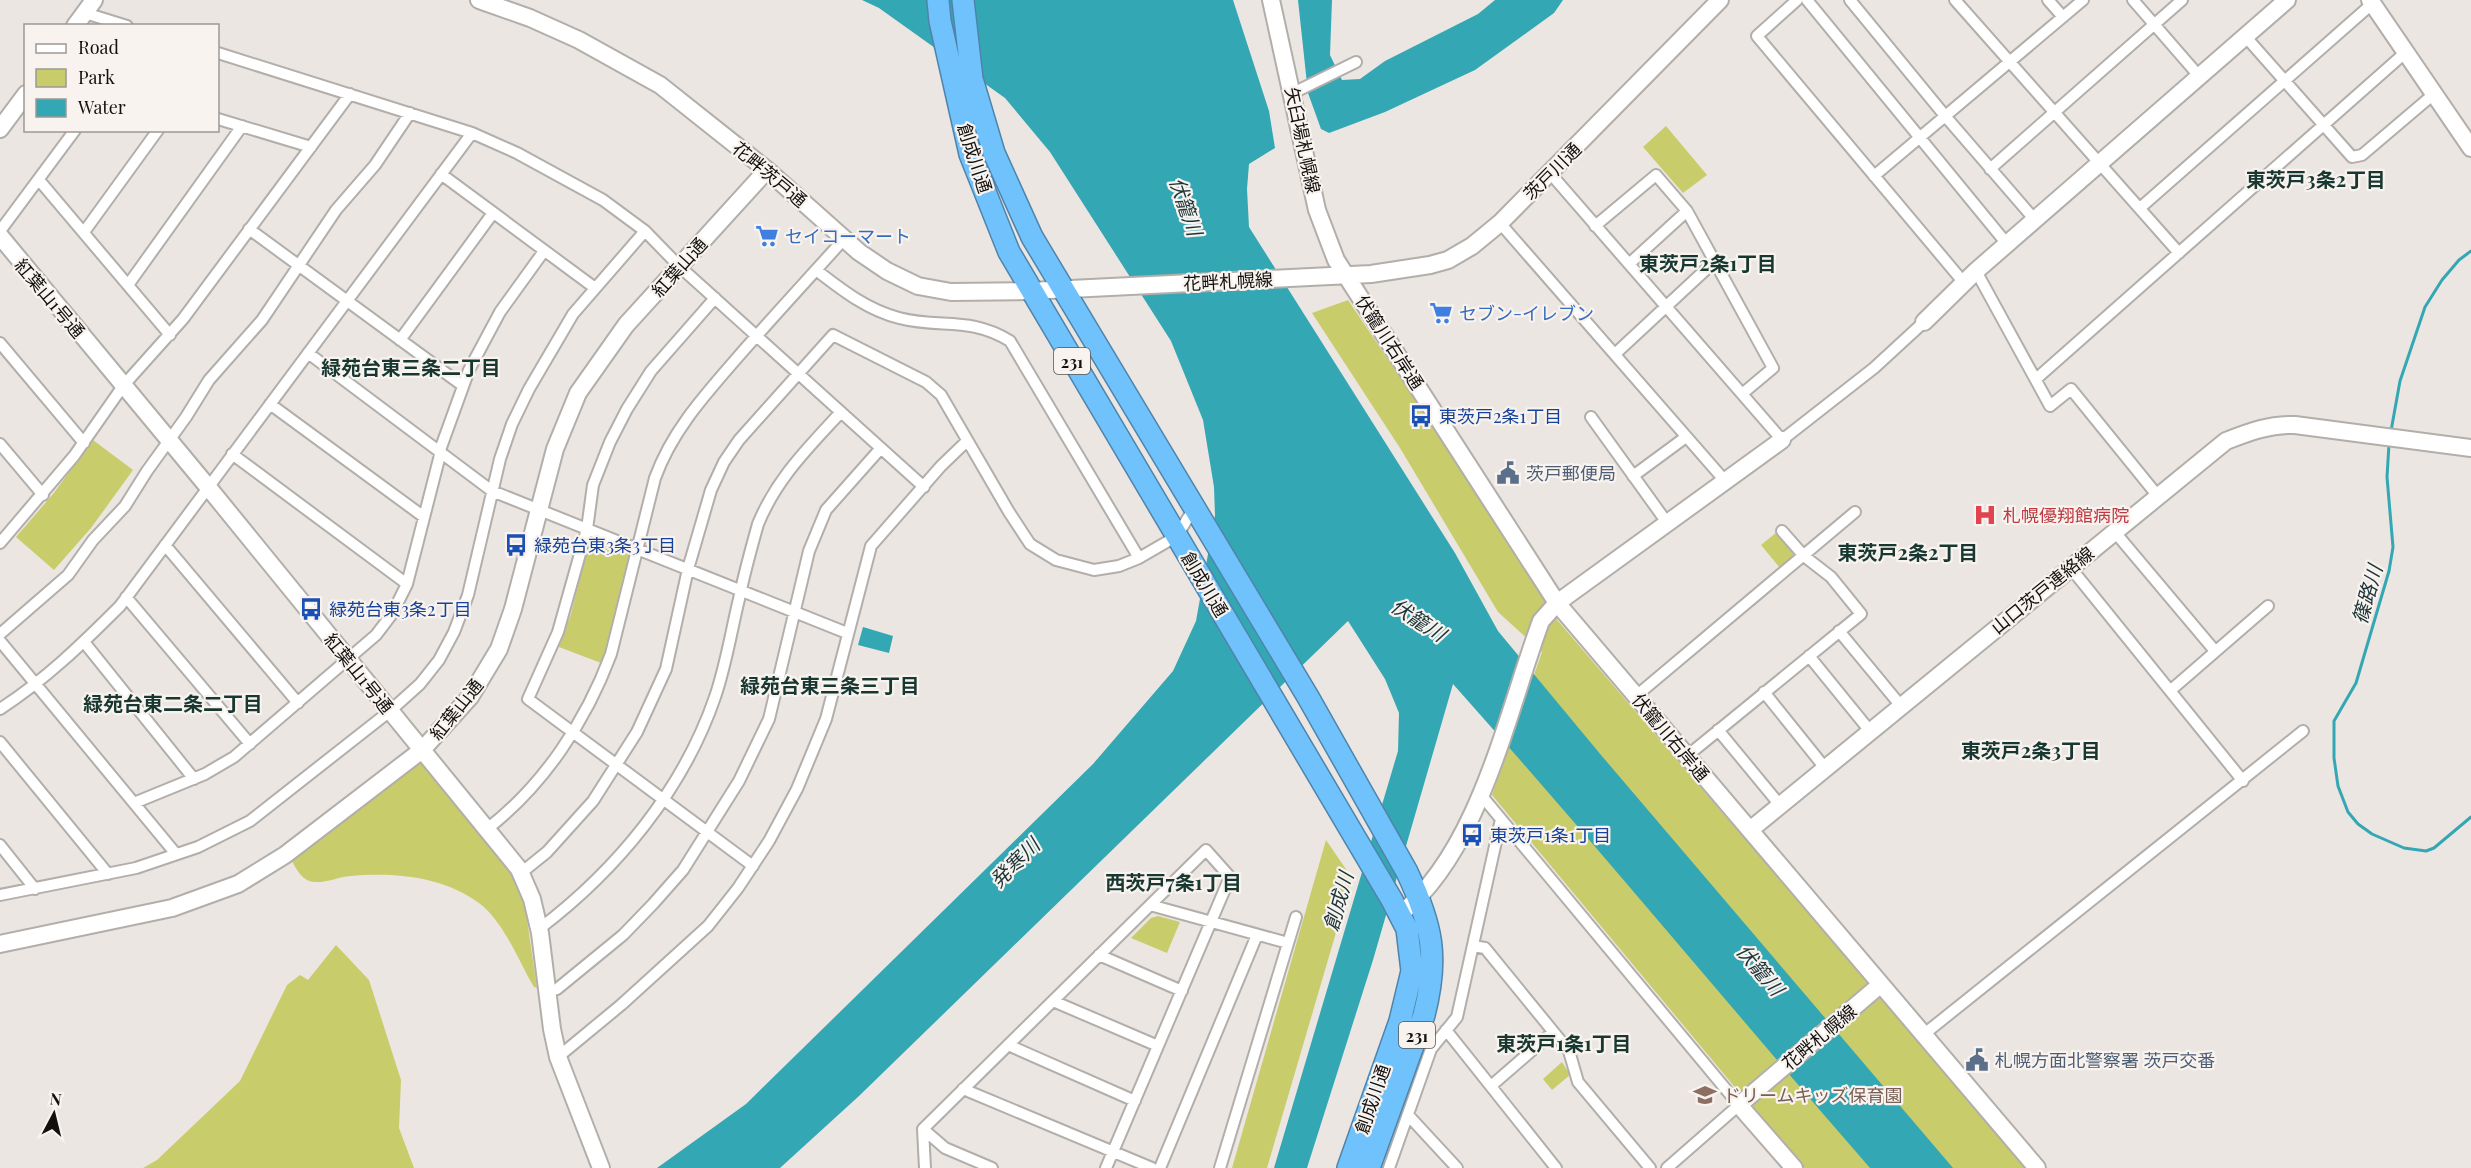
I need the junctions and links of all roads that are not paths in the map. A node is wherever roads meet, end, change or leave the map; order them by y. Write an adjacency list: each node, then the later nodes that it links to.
1 (479, 0): 46 (street, 花畔茨戸通)
2 (938, 0): 78 (highway, 創成川通 / 231)
3 (963, 0): 77 (highway, 創成川通 / 231)
4 (1271, 0): 27 (street, 矢臼場札幌線)
5 (1720, 0): 47 (street, 茨戸川通)
6 (1797, 0): 49 (street)
7 (1807, 0): 41 (street)
8 (1850, 0): 33 (street)
9 (1955, 0): 24 (street)
10 (2048, 0): 17 (street)
11 (2083, 0): 17 (street)
12 (2133, 0): 19 (street)
13 (2182, 0): 19 (street)
14 (2287, 0): 20 (street)
15 (2372, 2): 21 (street); 26 (street)
16 (85, 13): 18 (street)
17 (2063, 17): 24 (street)
18 (121, 24)
19 (2154, 24): 25 (street); 31 (street)
20 (2245, 36): 25 (street); 26 (street)
21 (2406, 51): 28 (street); 36 (street)
22 (219, 53): 29 (street)
23 (1356, 62): 27 (street)
24 (2010, 62): 31 (street); 33 (street)
25 (2199, 76): 44 (street)
26 (2284, 81): 36 (street); 51 (street)
27 (1298, 91): 72 (street, 矢臼場札幌線)
28 (2435, 93): 36 (street); 43 (street)
29 (350, 94): 32 (street); 42 (street)
30 (24, 97): 37 (street)
31 (2054, 112): 44 (street); 45 (street)
32 (410, 113): 40 (street); 68 (street)
33 (1946, 117): 41 (street); 45 (street)
34 (219, 119): 35 (street)
35 (242, 126): 42 (street); 74 (street)
36 (2323, 126): 65 (street)
37 (0, 129)
38 (74, 132): 50 (street)
39 (157, 132): 60 (street)
40 (472, 133): 48 (street); 59 (street)
41 (1919, 138): 49 (street); 63 (street)
42 (311, 147): 57 (street)
43 (2471, 148)
44 (2099, 163): 51 (street); 54 (street)
45 (1990, 169): 54 (street)
46 (768, 170): 62 (street, 花畔茨戸通); 69 (street, 紅葉山通)
47 (1550, 173): 55 (street, 茨戸川通); 56 (street)
48 (441, 174): 53 (street); 80 (street)
49 (1874, 176): 73 (street)
50 (39, 180): 58 (street); 60 (street)
51 (2140, 208): 65 (street)
52 (1687, 210): 56 (street); 66 (street); 67 (street)
53 (493, 213): 64 (street); 85 (street)
54 (2035, 220): 63 (street)
55 (1500, 223): 72 (street, 茨戸川通); 88 (street)
56 (1595, 225): 67 (street)
57 (249, 229): 68 (street); 83 (street)
58 (0, 231)
59 (645, 231): 69 (street); 76 (street)
60 (84, 232): 74 (street)
61 (0, 236): 92 (street, 紅葉山1号通)
62 (844, 239): 70 (street); 78 (street, 花畔茨戸通)
63 (2007, 244): 71 (street)
64 (544, 251): 76 (street); 91 (street)
65 (2179, 253): 90 (street)
66 (1714, 261): 81 (street); 93 (street)
67 (1629, 264): 81 (street)
68 (299, 265): 80 (street); 99 (street)
69 (680, 266): 79 (street); 114 (street, 紅葉山通)
70 (816, 270): 84 (street); 127 (street)
71 (1976, 271): 73 (street); 90 (street)
72 (1347, 276): 75 (street, 花畔札幌線); 133 (street, 伏籠川右岸通)
73 (1965, 284): 82 (street)
74 (128, 285): 83 (street)
75 (1109, 287): 77 (street, 花畔茨戸通)
76 (596, 288): 111 (street)
77 (1063, 290): 78 (street, 花畔茨戸通); 115 (highway, 創成川通 / 231)
78 (1030, 291): 122 (highway, 創成川通 / 231)
79 (715, 298): 84 (street); 119 (street)
80 (346, 301): 85 (street); 87 (street)
81 (1666, 306): 88 (street); 93 (street)
82 (1924, 322): 98 (street)
83 (170, 335): 92 (street)
84 (756, 335): 89 (street); 125 (street)
85 (400, 340): 91 (street)
86 (0, 343): 101 (street)
87 (308, 353): 94 (street); 105 (street)
88 (1615, 354): 97 (street)
89 (798, 374): 95 (street); 100 (street); 129 (street)
90 (2036, 379): 113 (street)
91 (462, 385): 105 (street)
92 (123, 386): 99 (street, 紅葉山1号通); 101 (street)
93 (1742, 394): 98 (street)
94 (270, 404): 106 (street); 117 (street)
95 (841, 412): 103 (street); 131 (street)
96 (1591, 417): 107 (street)
97 (1686, 437): 107 (street); 108 (street)
98 (1782, 440): 108 (street)
99 (168, 441): 109 (street, 紅葉山1号通); 138 (street)
100 (967, 441): 110 (street); 127 (street)
101 (84, 443): 112 (street)
102 (0, 444): 112 (street)
103 (881, 448): 110 (street); 135 (street)
104 (2471, 448): 113 (street, 山口茨戸連絡線)
105 (440, 451): 111 (street); 117 (street)
106 (232, 454): 109 (street); 130 (street)
107 (1633, 476): 118 (street)
108 (1726, 482): 118 (street)
109 (208, 487): 124 (street); 143 (street, 紅葉山1号通)
110 (924, 487): 137 (street)
111 (492, 491): 114 (street); 151 (street)
112 (43, 495): 123 (street)
113 (2157, 495): 121 (street, 山口茨戸連絡線)
114 (539, 509): 119 (street); 158 (street, 紅葉山通)
115 (1195, 510): 122 (street); 179 (highway, 創成川通 / 231)
116 (1855, 512): 126 (street)
117 (424, 517): 130 (street)
118 (1668, 524): 133 (street)
119 (587, 529): 125 (street); 155 (street)
120 (1782, 531): 126 (street)
121 (2114, 531): 128 (street, 山口茨戸連絡線); 141 (street)
122 (1177, 536): 127 (street); 181 (highway, 創成川通 / 231)
123 (0, 543)
124 (165, 545): 132 (street); 148 (street)
125 (636, 549): 129 (street); 155 (street)
126 (1804, 556): 136 (street); 147 (street)
127 (1139, 558)
128 (2070, 567): 145 (street); 149 (street, 山口茨戸連絡線)
129 (688, 569): 131 (street); 160 (street)
130 (407, 584): 143 (street)
131 (741, 591): 135 (street); 165 (street)
132 (126, 597): 140 (street); 157 (street)
133 (1557, 603): 147 (street, 伏籠川右岸通); 164 (street)
134 (2268, 606): 141 (street)
135 (794, 612): 137 (street); 171 (street)
136 (1839, 631): 142 (street); 149 (street)
137 (847, 633): 174 (street)
138 (0, 634)
139 (0, 641): 144 (street)
140 (84, 642): 144 (street); 162 (street)
141 (2215, 651): 145 (street)
142 (1809, 656): 146 (street); 153 (street)
143 (348, 661): 148 (street); 151 (street, 紅葉山1号通)
144 (36, 683): 150 (street); 166 (street)
145 (2170, 690): 163 (street)
146 (1764, 693): 152 (street); 161 (street)
147 (1636, 696): 159 (street, 伏籠川右岸通)
148 (298, 703): 157 (street)
149 (1901, 706): 153 (street, 山口茨戸連絡線)
150 (0, 709)
151 (390, 711): 158 (street, 紅葉山1号通); 173 (street)
152 (1718, 730): 159 (street); 167 (street)
153 (1870, 731): 161 (street, 山口茨戸連絡線)
154 (2303, 731): 163 (street)
155 (573, 732): 160 (street); 169 (street)
156 (0, 742): 176 (street)
157 (250, 744): 162 (street)
158 (422, 750): 169 (street, 紅葉山1号通); 186 (street, 紅葉山通)
159 (1687, 756): 170 (street, 伏籠川右岸通)
160 (616, 766): 165 (street); 175 (street)
161 (1825, 768): 167 (street, 山口茨戸連絡線)
162 (194, 779): 166 (street)
163 (2243, 781): 196 (street)
164 (1481, 795): 168 (street); 179 (street)
165 (662, 800): 171 (street); 184 (street)
166 (134, 803): 173 (street)
167 (1780, 805): 170 (street, 山口茨戸連絡線)
168 (1501, 819): 188 (street); 203 (street)
169 (487, 829): 175 (street, 紅葉山1号通)
170 (1750, 830): 190 (street, 伏籠川右岸通)
171 (708, 833): 174 (street); 191 (street)
172 (0, 845): 177 (street)
173 (176, 854): 176 (street)
174 (753, 866): 199 (street)
175 (520, 873): 184 (street, 紅葉山1号通)
176 (108, 874): 177 (street)
177 (35, 889): 178 (street)
178 (0, 895)
179 (1419, 899): 181 (street); 215 (highway, 創成川通 / 231)
180 (1150, 905): 183 (street); 183 (street); 189 (street)
181 (1396, 907): 214 (highway, 創成川通 / 231)
182 (1296, 917): 187 (street)
183 (1212, 922): 185 (street); 192 (street)
184 (539, 929): 191 (street, 紅葉山1号通)
185 (1257, 935): 187 (street); 212 (street)
186 (0, 944)
187 (1288, 944): 213 (street)
188 (1473, 946): 194 (street); 195 (street)
189 (1099, 956): 192 (street); 193 (street)
190 (1880, 985): 196 (street, 伏籠川右岸通); 203 (street, 花畔札幌線)
191 (547, 992): 199 (street, 紅葉山1号通)
192 (1182, 992): 198 (street)
193 (1053, 1001): 197 (street); 198 (street)
194 (1446, 1030): 200 (street); 204 (street)
195 (1553, 1032): 200 (street); 219 (street)
196 (1923, 1035): 222 (street, 伏籠川右岸通)
197 (1008, 1045): 201 (street); 202 (street)
198 (1158, 1046): 202 (street)
199 (558, 1057): 207 (street, 紅葉山1号通)
200 (1491, 1086): 218 (street)
201 (963, 1089): 205 (street); 206 (street)
202 (1135, 1101): 206 (street)
203 (1739, 1105): 220 (street); 221 (street)
204 (1408, 1115): 216 (street); 217 (street)
205 (923, 1129): 208 (street); 209 (street)
206 (1112, 1153): 210 (street); 211 (street)
207 (601, 1168)
208 (925, 1168)
209 (992, 1168)
210 (1106, 1168)
211 (1152, 1168)
212 (1160, 1168)
213 (1220, 1168)
214 (1348, 1168)
215 (1369, 1168)
216 (1389, 1168)
217 (1457, 1168)
218 (1556, 1168)
219 (1650, 1168)
220 (1667, 1168)
221 (1794, 1168)
222 (2037, 1168)

